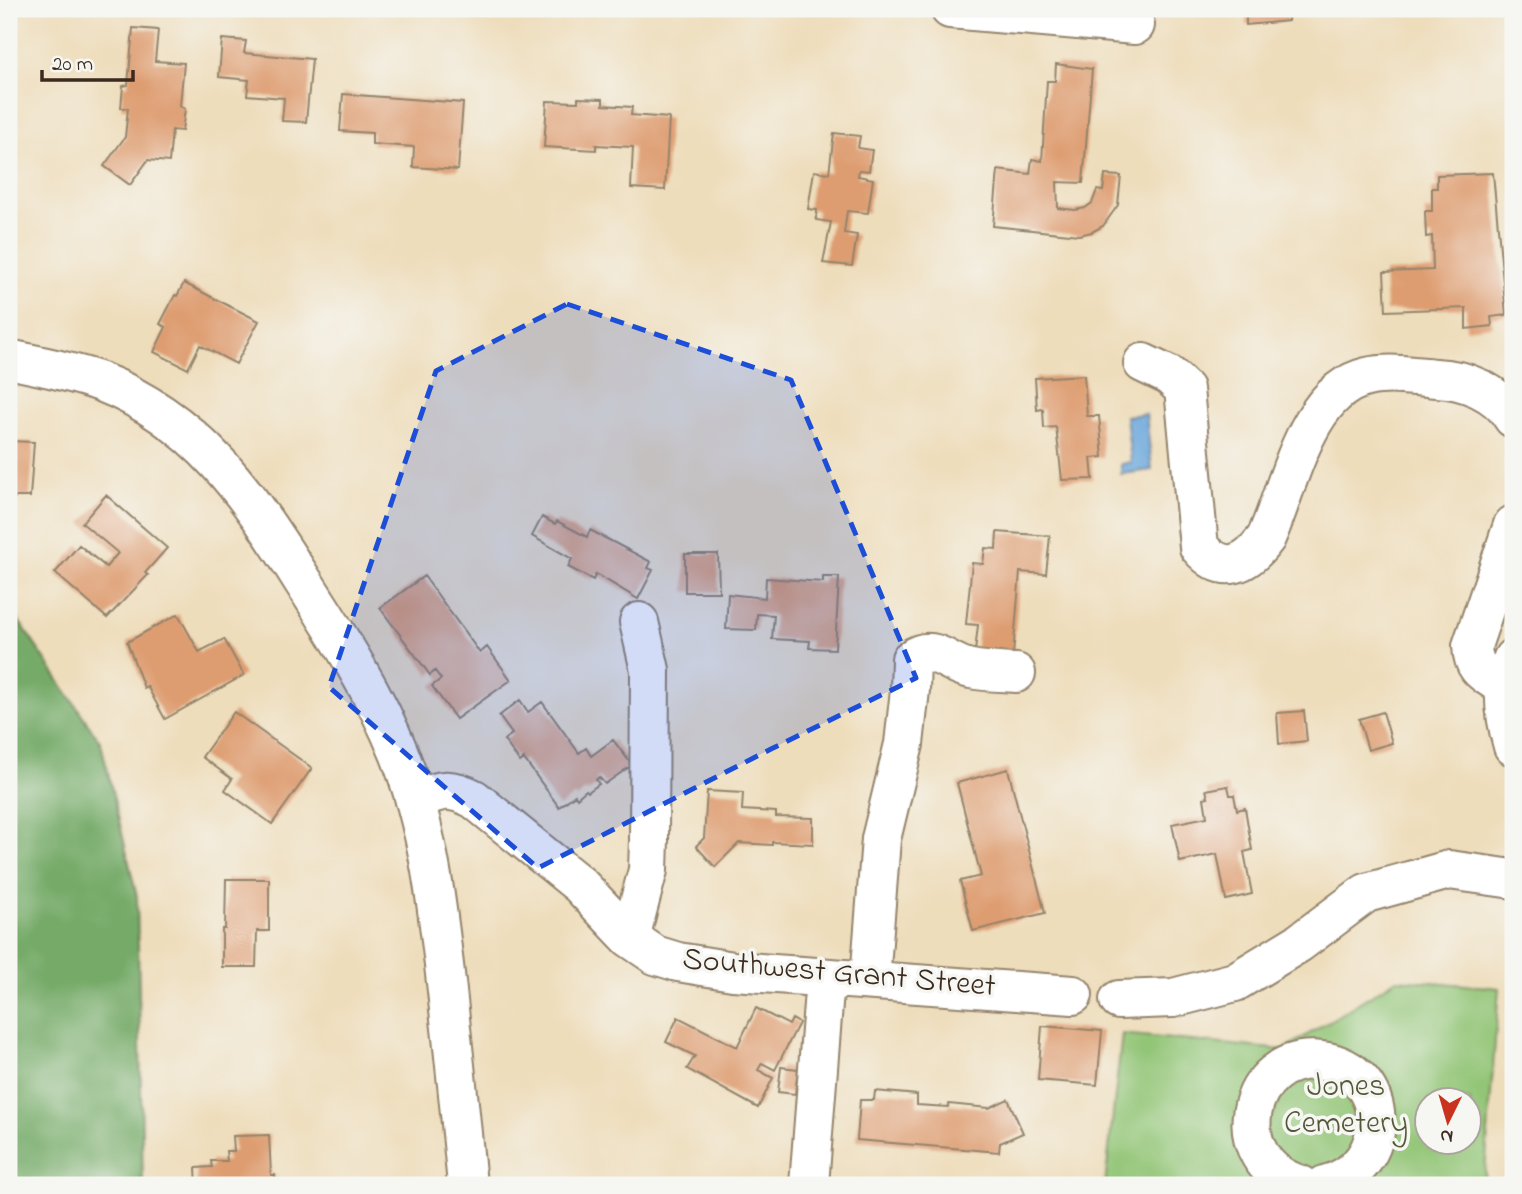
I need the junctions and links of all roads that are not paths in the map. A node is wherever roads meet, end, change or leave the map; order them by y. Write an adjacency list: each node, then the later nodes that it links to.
1 (950, 9): 2 (street)
2 (1135, 25)
3 (9, 359): 11 (street)
4 (1143, 363): 5 (street)
5 (1513, 418)
6 (1513, 525): 9 (street)
7 (639, 622): 13 (street)
8 (1016, 673): 14 (street)
9 (1509, 673): 10 (street)
10 (1513, 746)
11 (415, 800): 13 (street, Southwest Grant Street); 17 (street)
12 (1513, 879): 16 (street)
13 (630, 938): 14 (street, Southwest Grant Street)
14 (847, 979): 15 (street, Southwest Grant Street); 18 (street); 19 (street)
15 (1073, 995)
16 (1119, 1000)
17 (467, 1185)
18 (809, 1185)
19 (831, 1185)

